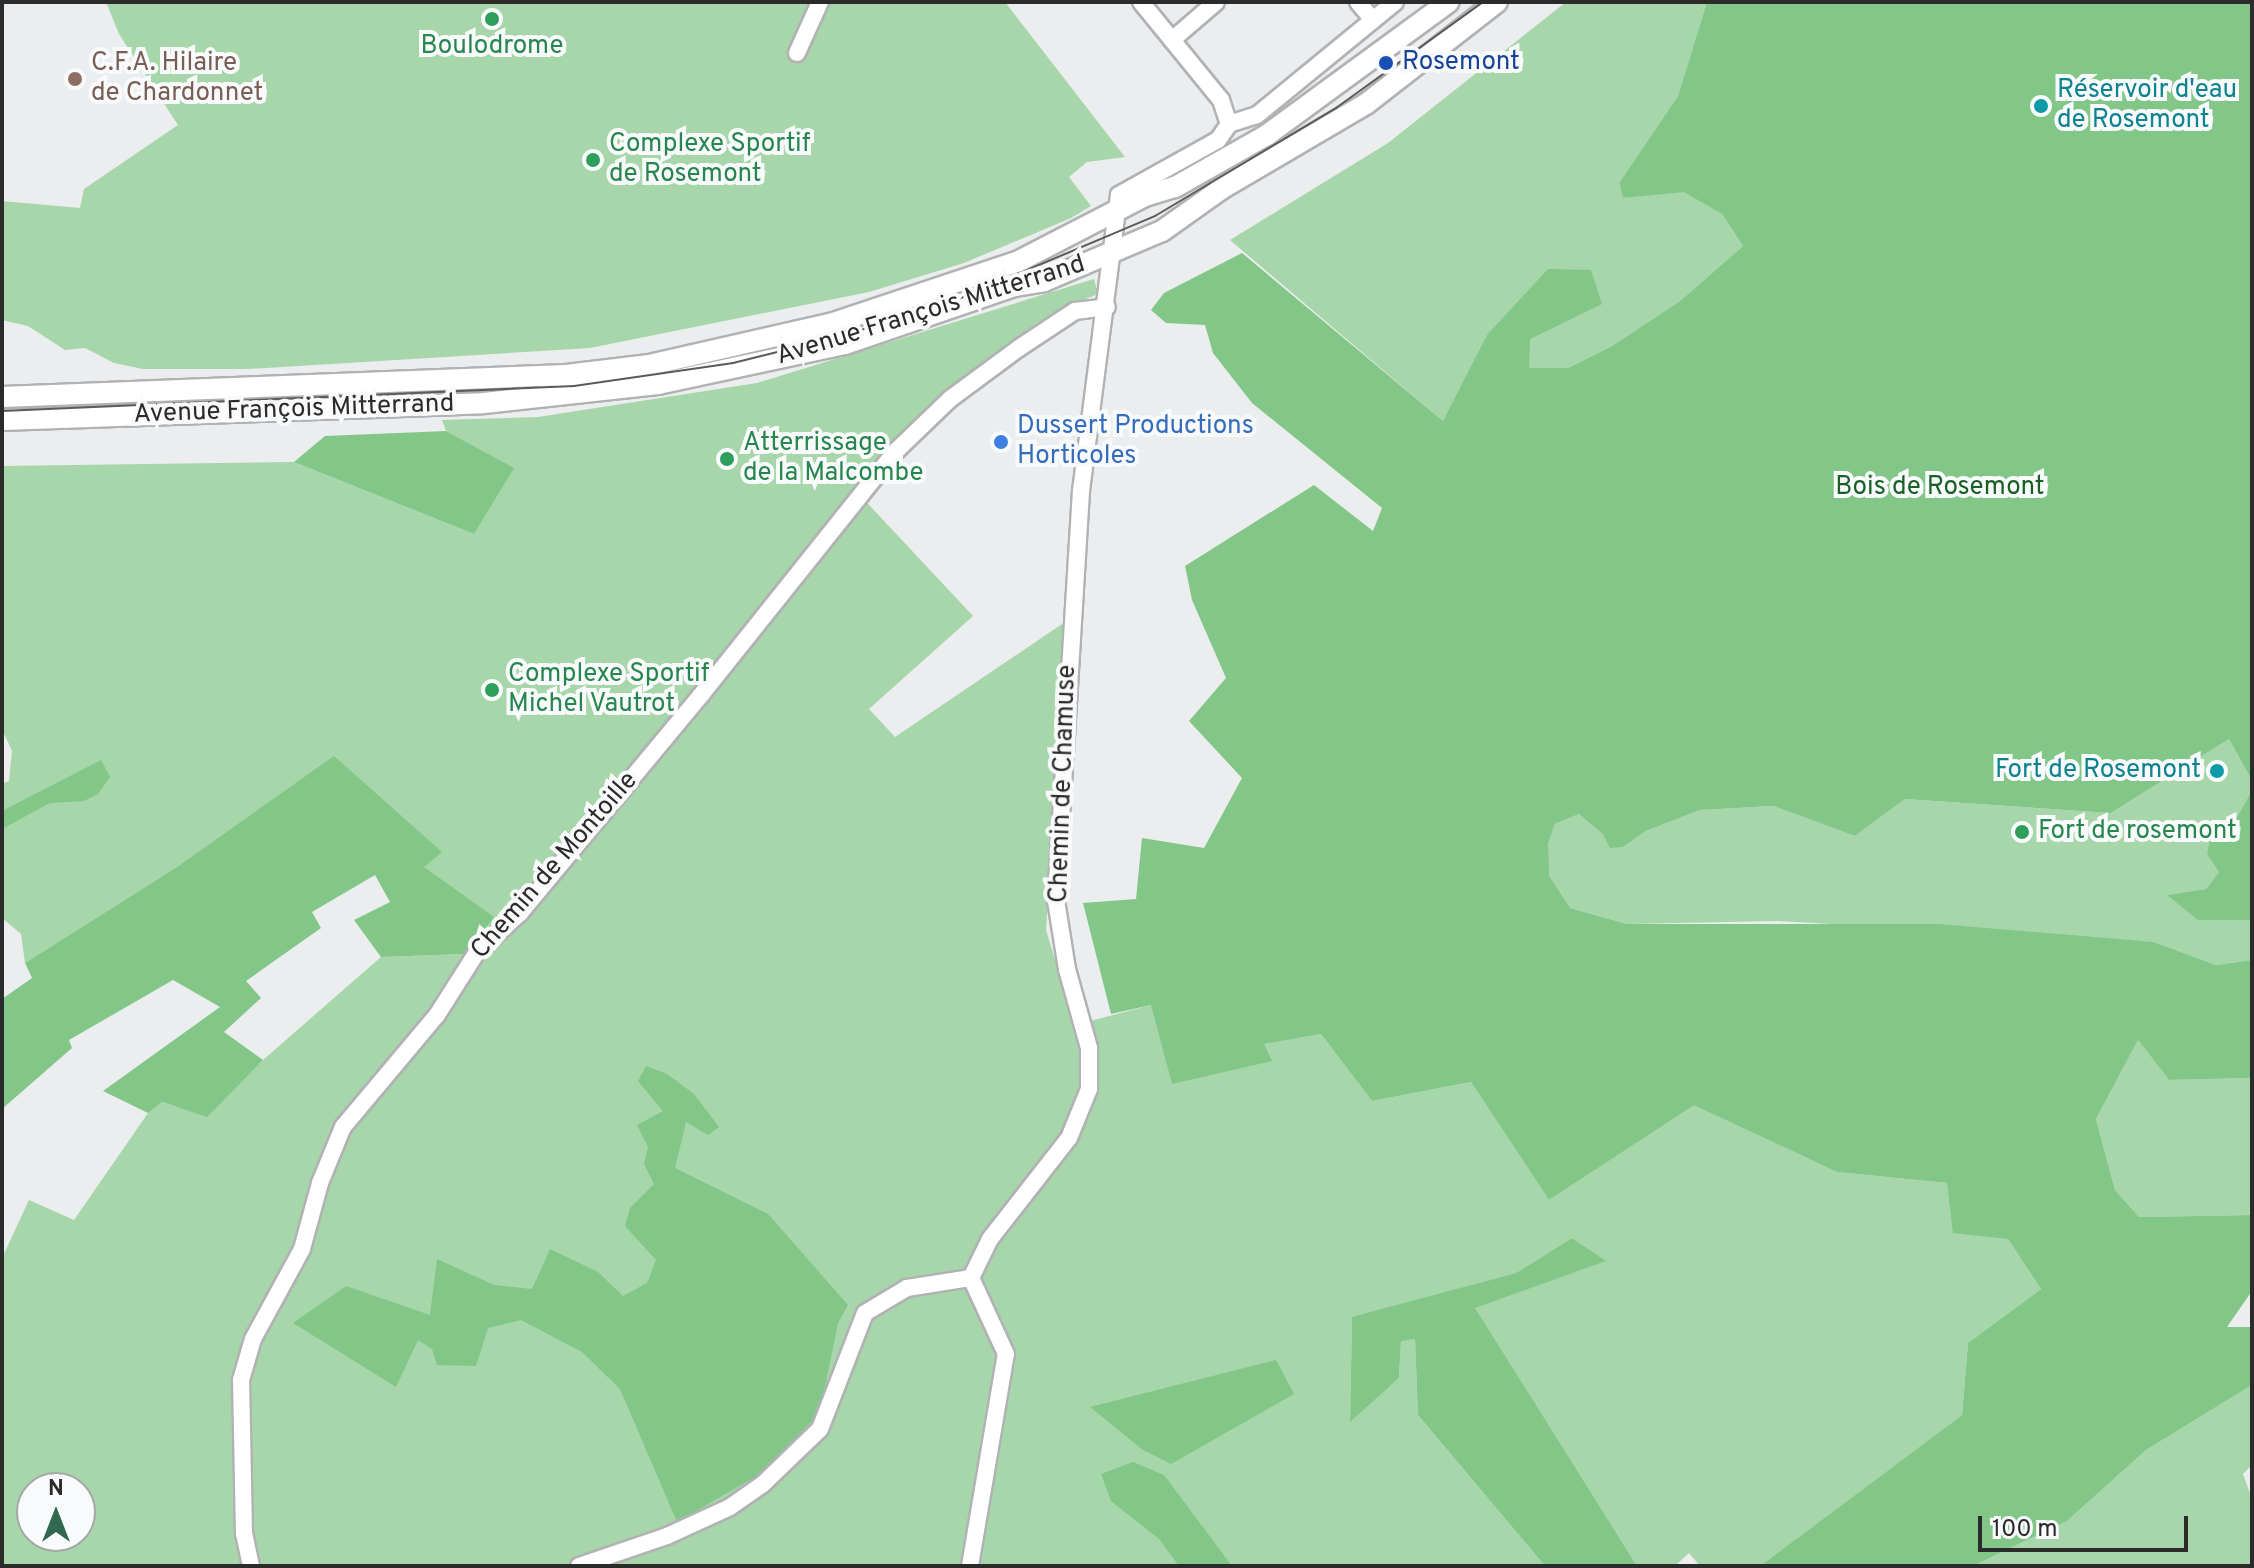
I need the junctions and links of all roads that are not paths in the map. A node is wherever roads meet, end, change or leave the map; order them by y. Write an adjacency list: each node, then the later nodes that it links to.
1 (820, 2): 10 (street)
2 (1141, 2): 9 (street)
3 (1216, 2): 9 (street)
4 (1358, 2): 8 (street)
5 (1395, 2): 8 (street)
6 (1449, 2): 12 (main road, Avenue François Mitterrand)
7 (1497, 2): 13 (main road, Avenue François Mitterrand)
8 (1373, 20): 11 (street)
9 (1172, 40): 11 (street)
10 (797, 53)
11 (1229, 124): 12 (street)
12 (1115, 213): 13 (street, Chemin de Chamuse); 15 (main road, Avenue François Mitterrand)
13 (1111, 253): 14 (street, Chemin de Chamuse); 16 (main road, Avenue François Mitterrand)
14 (1107, 307): 17 (street, Chemin de Chamuse); 18 (street, Chemin de Montoille)
15 (2, 397)
16 (2, 420)
17 (971, 1278): 19 (street); 20 (street)
18 (251, 1566)
19 (579, 1566)
20 (970, 1566)

